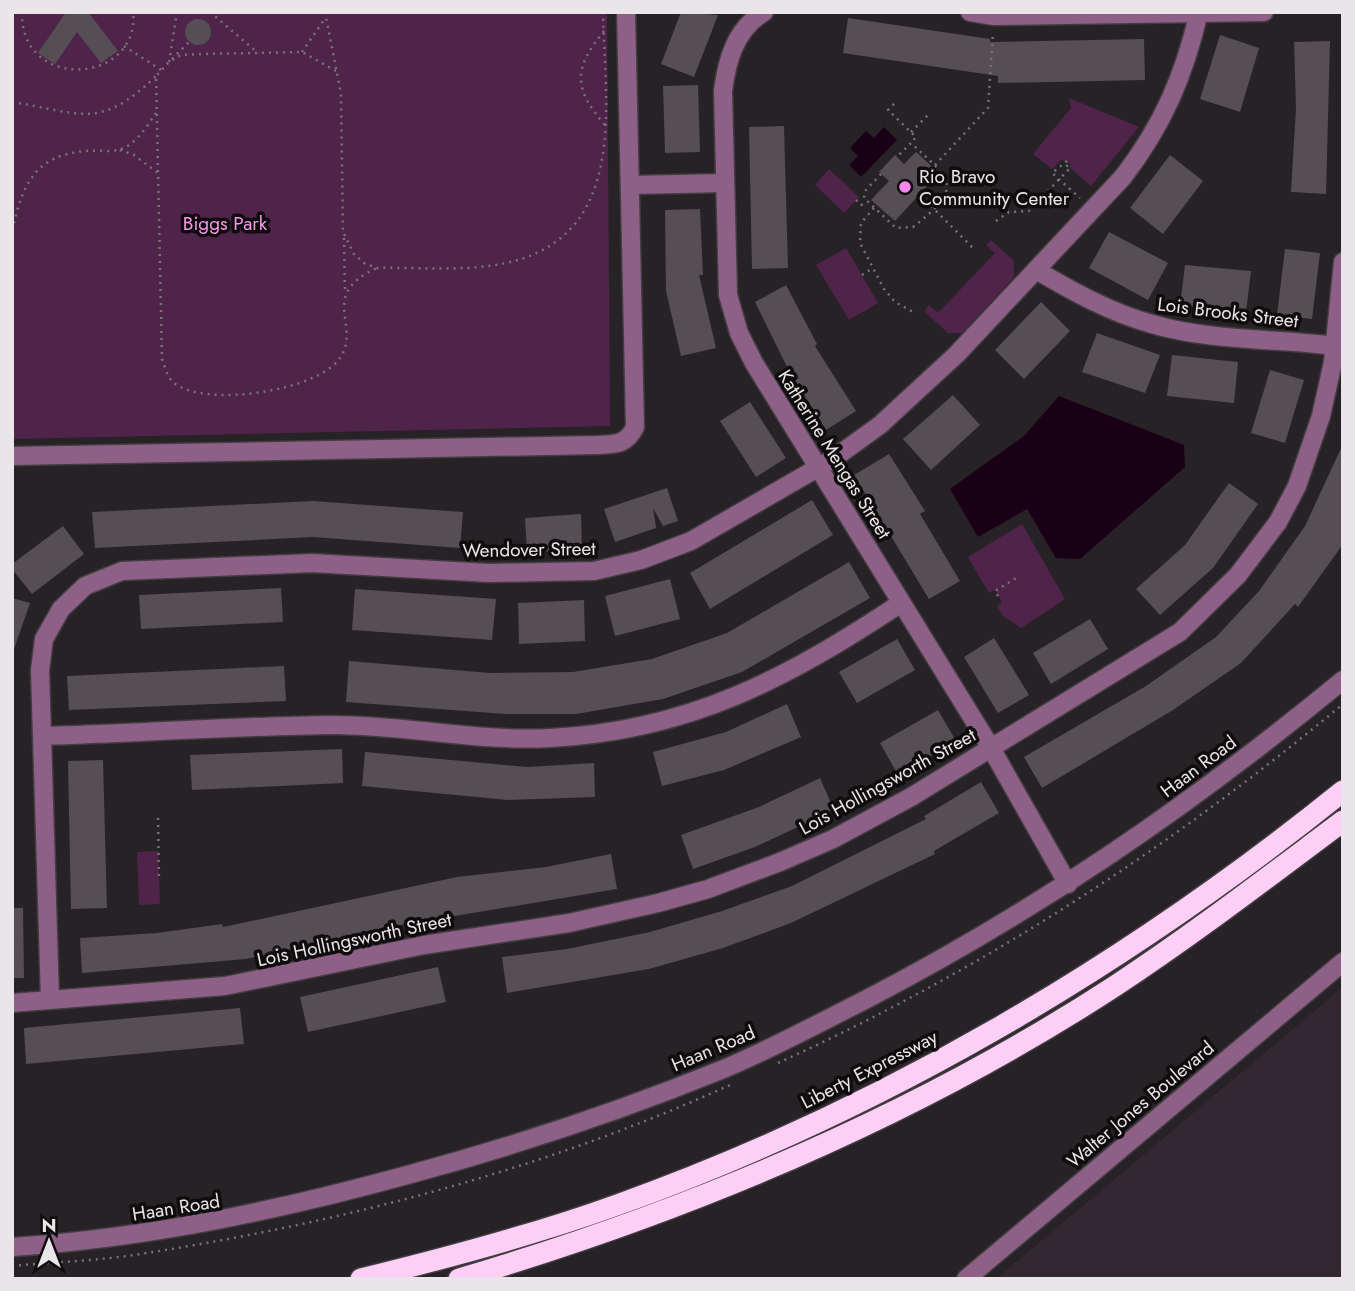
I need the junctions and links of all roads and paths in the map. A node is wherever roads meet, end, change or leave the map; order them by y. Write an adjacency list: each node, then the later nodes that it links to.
1 (22, 12): 18 (path)
2 (133, 12): 18 (path)
3 (177, 12): 21 (path)
4 (198, 12): 15 (path)
5 (210, 12): 19 (path)
6 (325, 12): 14 (path)
7 (603, 12): 16 (path)
8 (626, 12): 39 (street)
9 (764, 12): 38 (street, Katherine Mengas Street)
10 (970, 12): 13 (street)
11 (1264, 12): 12 (street)
12 (1198, 13): 13 (street); 44 (street, Wendover Street)
13 (994, 16): 34 (path)
14 (325, 18): 20 (path); 23 (path)
15 (199, 19)
16 (604, 31): 29 (path); 29 (path)
17 (190, 41): 21 (path)
18 (124, 46): 22 (path)
19 (258, 52): 20 (path); 21 (path)
20 (302, 52): 23 (path)
21 (169, 62): 22 (path)
22 (161, 70): 24 (path)
23 (336, 71): 47 (path)
24 (156, 76): 25 (path); 27 (path)
25 (12, 102)
26 (894, 104): 30 (path)
27 (156, 113): 32 (path); 35 (path)
28 (930, 113): 30 (path)
29 (606, 127): 50 (path)
30 (911, 132): 31 (path)
31 (911, 143): 33 (path); 34 (path)
32 (120, 150): 35 (path); 46 (path)
33 (897, 158)
34 (935, 166): 43 (path)
35 (158, 173): 54 (path)
36 (881, 174): 41 (path)
37 (1059, 179): 37 (path); 44 (path); 45 (path)
38 (724, 183): 39 (street); 58 (street, Katherine Mengas Street)
39 (631, 185): 57 (street)
40 (856, 200): 41 (path)
41 (868, 202): 42 (path)
42 (874, 207): 43 (path); 51 (path)
43 (932, 207): 48 (path)
44 (1093, 209): 52 (street, Wendover Street)
45 (996, 221)
46 (12, 230)
47 (344, 232): 50 (path); 54 (path)
48 (973, 248)
49 (1343, 261): 56 (street, Lois Hollingsworth Street)
50 (377, 268): 54 (path)
51 (873, 268): 53 (path); 55 (path)
52 (1036, 270): 56 (street, Lois Brooks Street); 58 (street, Wendover Street)
53 (862, 275)
54 (345, 294)
55 (913, 312)
56 (1339, 346): 65 (street, Lois Hollingsworth Street)
57 (12, 456)
58 (820, 466): 61 (street, Katherine Mengas Street); 64 (street, Wendover Street)
59 (1016, 578): 60 (path)
60 (998, 596)
61 (901, 603): 64 (street); 65 (street, Katherine Mengas Street)
62 (1343, 680): 70 (street, Haan Road)
63 (1343, 704): 74 (path)
64 (43, 736): 72 (street, Wendover Street)
65 (991, 748): 70 (street, Katherine Mengas Street); 72 (street, Lois Hollingsworth Street)
66 (1343, 791): 78 (highway, Liberty Expressway)
67 (158, 818): 69 (path)
68 (1343, 821): 79 (highway)
69 (159, 878)
70 (1068, 884): 76 (street, Haan Road)
71 (1343, 962): 80 (street, Walter Jones Boulevard)
72 (51, 1000): 73 (street, Lois Hollingsworth Street)
73 (12, 1003)
74 (771, 1067)
75 (733, 1084): 77 (path)
76 (12, 1247)
77 (12, 1266)
78 (361, 1279)
79 (459, 1279)
80 (966, 1279)

